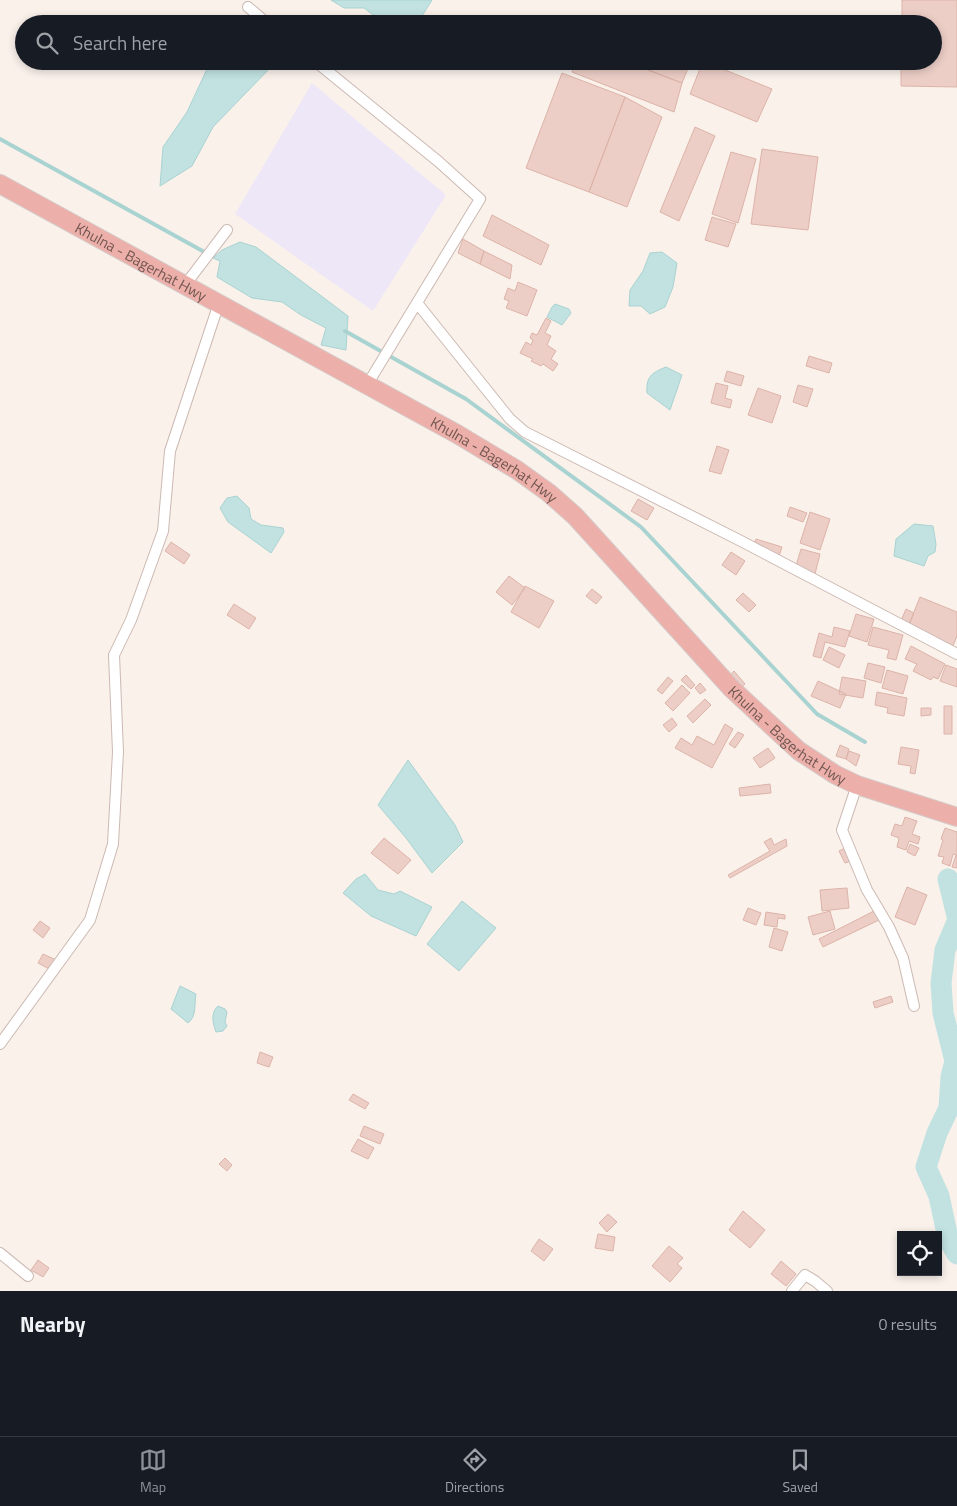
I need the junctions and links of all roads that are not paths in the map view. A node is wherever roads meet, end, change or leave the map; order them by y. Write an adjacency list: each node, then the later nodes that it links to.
1 (248, 8): 2 (street)
2 (257, 15)
3 (326, 70): 8 (street)
4 (0, 184): 6 (highway, Khulna - Bagerhat Hwy)
5 (227, 230): 6 (street)
6 (185, 285): 7 (highway, Khulna - Bagerhat Hwy)
7 (219, 303): 9 (highway, Khulna - Bagerhat Hwy); 14 (street)
8 (417, 303): 9 (street); 10 (street)
9 (367, 385): 11 (highway, Khulna - Bagerhat Hwy)
10 (957, 654)
11 (857, 785): 12 (highway, Khulna - Bagerhat Hwy); 13 (street)
12 (957, 817)
13 (914, 1006)
14 (0, 1044)
15 (0, 1253): 16 (street)
16 (28, 1276)
17 (792, 1291): 18 (street)
18 (827, 1291)

